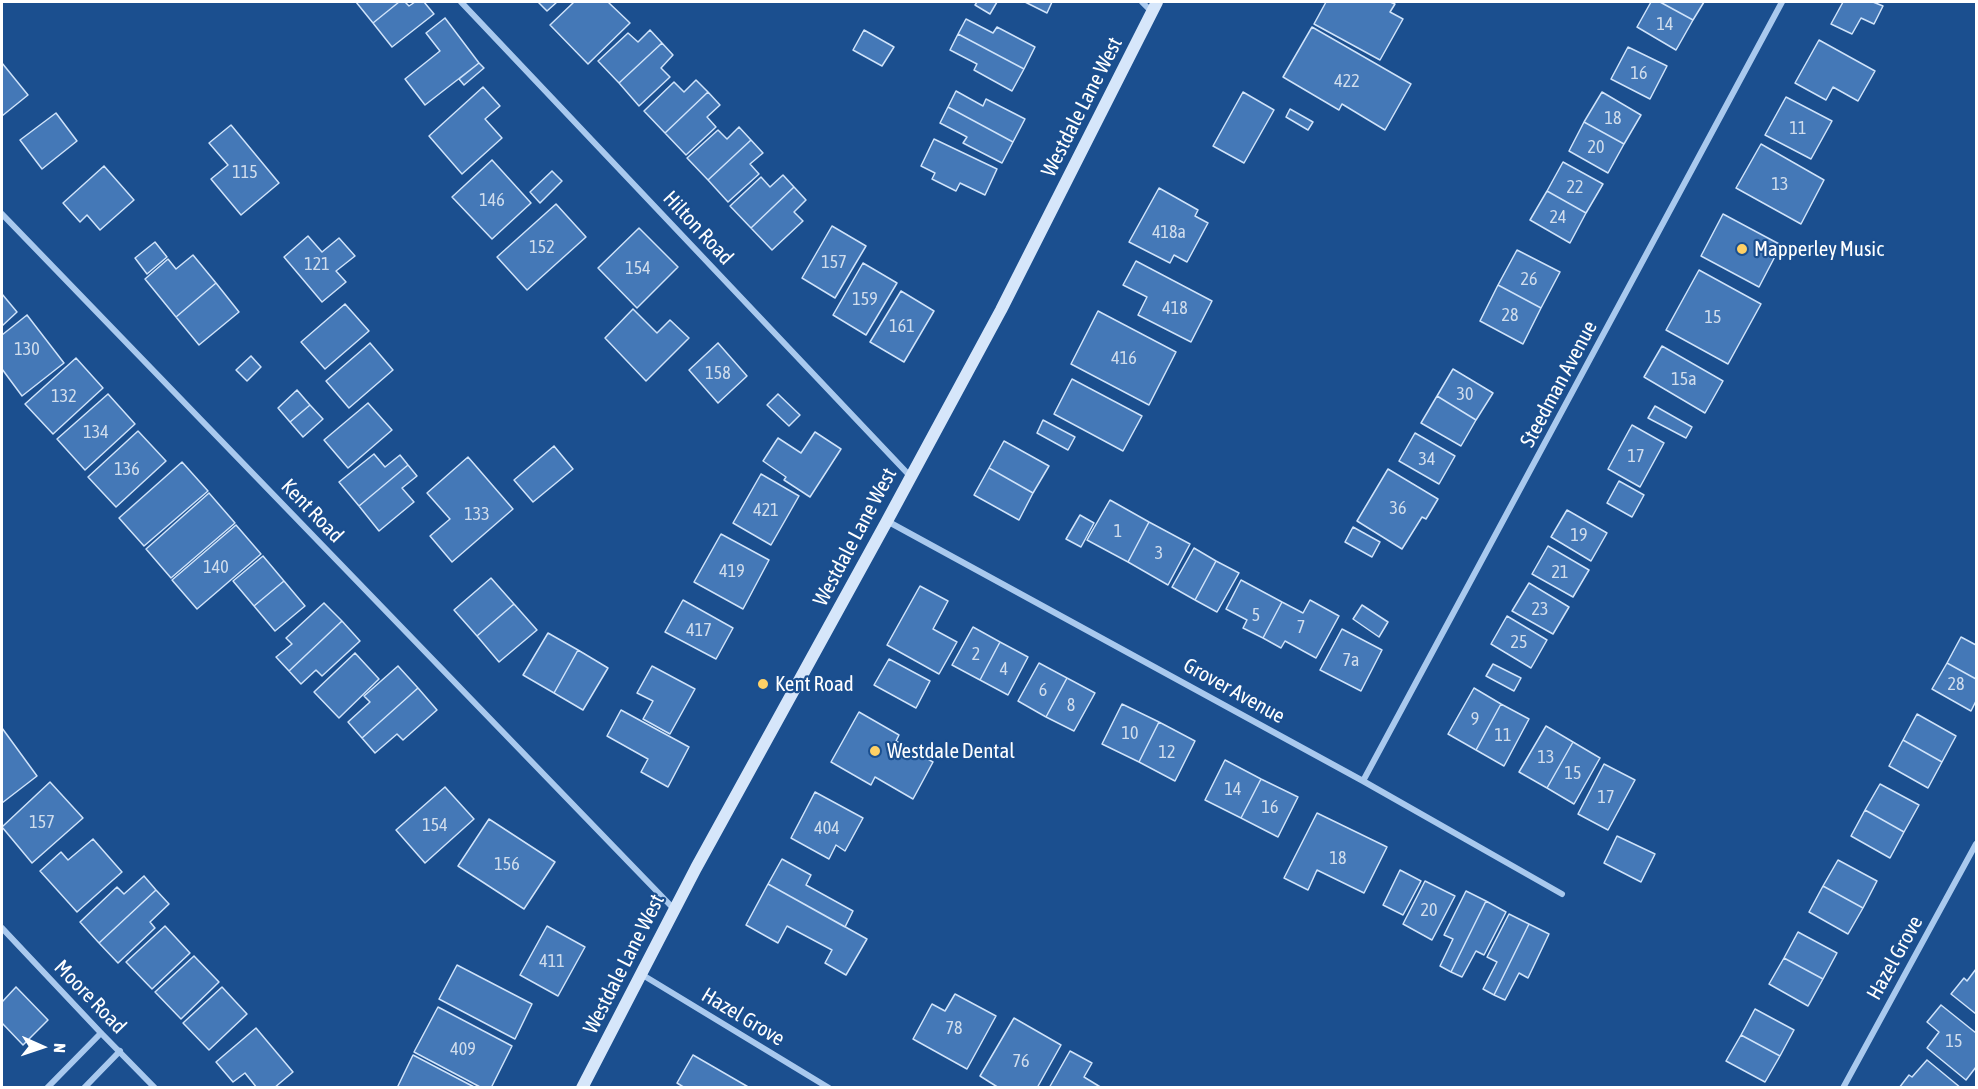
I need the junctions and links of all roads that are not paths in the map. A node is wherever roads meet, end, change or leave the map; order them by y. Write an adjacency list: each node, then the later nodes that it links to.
1 (461, 2): 6 (street, Hilton Road)
2 (1142, 2): 4 (street)
3 (1782, 2): 8 (street, Steedman Avenue)
4 (1155, 7): 6 (street, Westdale Lane West)
5 (2, 214): 11 (street, Kent Road)
6 (910, 476): 7 (street, Westdale Lane West)
7 (887, 521): 8 (street, Grover Avenue); 11 (street, Westdale Lane West)
8 (1363, 781): 10 (street, Grover Avenue)
9 (1977, 844): 21 (street, Hazel Grove)
10 (1562, 894)
11 (674, 909): 13 (street, Westdale Lane West)
12 (2, 928): 14 (street, Moore Road)
13 (641, 974): 19 (street, Westdale Lane West); 20 (street, Hazel Grove)
14 (101, 1034): 15 (street, Moore Road); 16 (street)
15 (120, 1051): 17 (street); 18 (street, Moore Road)
16 (47, 1088)
17 (84, 1088)
18 (155, 1088)
19 (582, 1088)
20 (829, 1088)
21 (1843, 1088)

